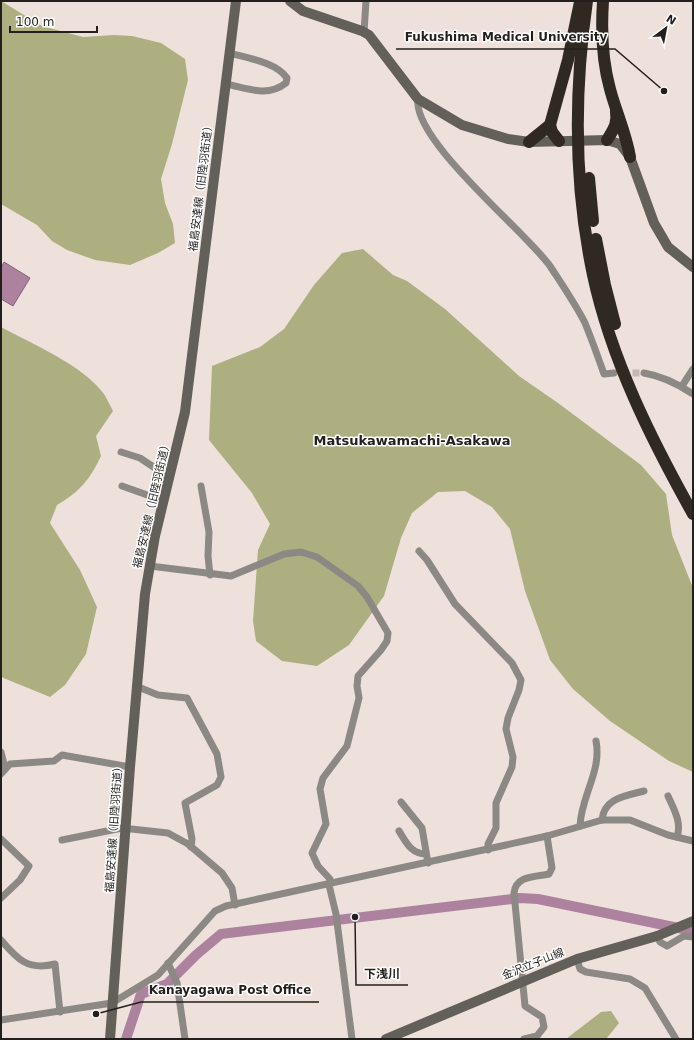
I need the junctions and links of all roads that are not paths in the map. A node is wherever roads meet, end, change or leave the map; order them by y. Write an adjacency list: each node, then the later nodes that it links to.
1 (236, 1): 9 (main road, 福島安達線（旧陸羽街道）)
2 (290, 1): 8 (main road)
3 (366, 1): 8 (street)
4 (580, 1): 13 (highway)
5 (587, 1): 30 (highway)
6 (595, 1): 28 (highway)
7 (603, 1): 11 (highway)
8 (364, 32): 12 (main road)
9 (230, 54): 10 (main road, 福島安達線（旧陸羽街道）); 10 (street)
10 (226, 84): 25 (main road, 福島安達線（旧陸羽街道）)
11 (610, 90): 14 (highway); 17 (highway)
12 (418, 99): 16 (main road); 20 (street)
13 (550, 125): 15 (highway); 16 (highway)
14 (605, 140): 15 (main road); 17 (main road)
15 (562, 141): 16 (main road)
16 (529, 142)
17 (630, 157): 18 (main road)
18 (693, 267)
19 (693, 369): 22 (street)
20 (614, 373)
21 (644, 373): 22 (street)
22 (682, 386): 23 (street)
23 (693, 394)
24 (121, 452): 25 (street)
25 (170, 478): 29 (main road, 福島安達線（旧陸羽街道）)
26 (122, 486): 29 (street)
27 (201, 486): 33 (street)
28 (693, 499)
29 (164, 501): 32 (main road, 福島安達線（旧陸羽街道）)
30 (693, 514)
31 (419, 551): 52 (street)
32 (150, 566): 33 (street); 34 (main road, 福島安達線（旧陸羽街道）)
33 (210, 574): 55 (street)
34 (136, 686): 37 (main road, 福島安達線（旧陸羽街道）); 51 (street)
35 (596, 741): 43 (street)
36 (1, 752): 38 (street)
37 (130, 767): 38 (street); 44 (main road, 福島安達線（旧陸羽街道）)
38 (3, 771)
39 (644, 791): 42 (street)
40 (668, 796): 47 (street)
41 (401, 802): 53 (street)
42 (602, 820): 43 (street); 47 (street)
43 (580, 826): 46 (street)
44 (126, 829): 49 (street); 51 (street); 65 (main road, 福島安達線（旧陸羽街道）)
45 (399, 830): 53 (street)
46 (547, 836): 52 (street); 64 (street)
47 (677, 837): 50 (street)
48 (1, 839): 56 (street)
49 (62, 840)
50 (693, 843)
51 (191, 847): 57 (street)
52 (488, 850): 54 (street)
53 (426, 854): 54 (street)
54 (428, 863): 55 (street)
55 (329, 885): 57 (street); 70 (street)
56 (1, 898)
57 (235, 904): 63 (street)
58 (692, 921): 59 (main road, 金沢立子山線)
59 (660, 934): 60 (street); 62 (main road, 金沢立子山線)
60 (693, 938)
61 (1, 940): 66 (street)
62 (577, 959): 64 (main road, 金沢立子山線); 73 (street)
63 (168, 963): 65 (street); 69 (street)
64 (523, 981): 71 (main road, 金沢立子山線); 72 (street)
65 (112, 1003): 66 (street); 68 (main road, 福島安達線（旧陸羽街道）)
66 (60, 1012): 67 (street)
67 (1, 1020)
68 (110, 1039)
69 (185, 1039)
70 (352, 1039)
71 (386, 1039)
72 (524, 1039)
73 (676, 1039)

